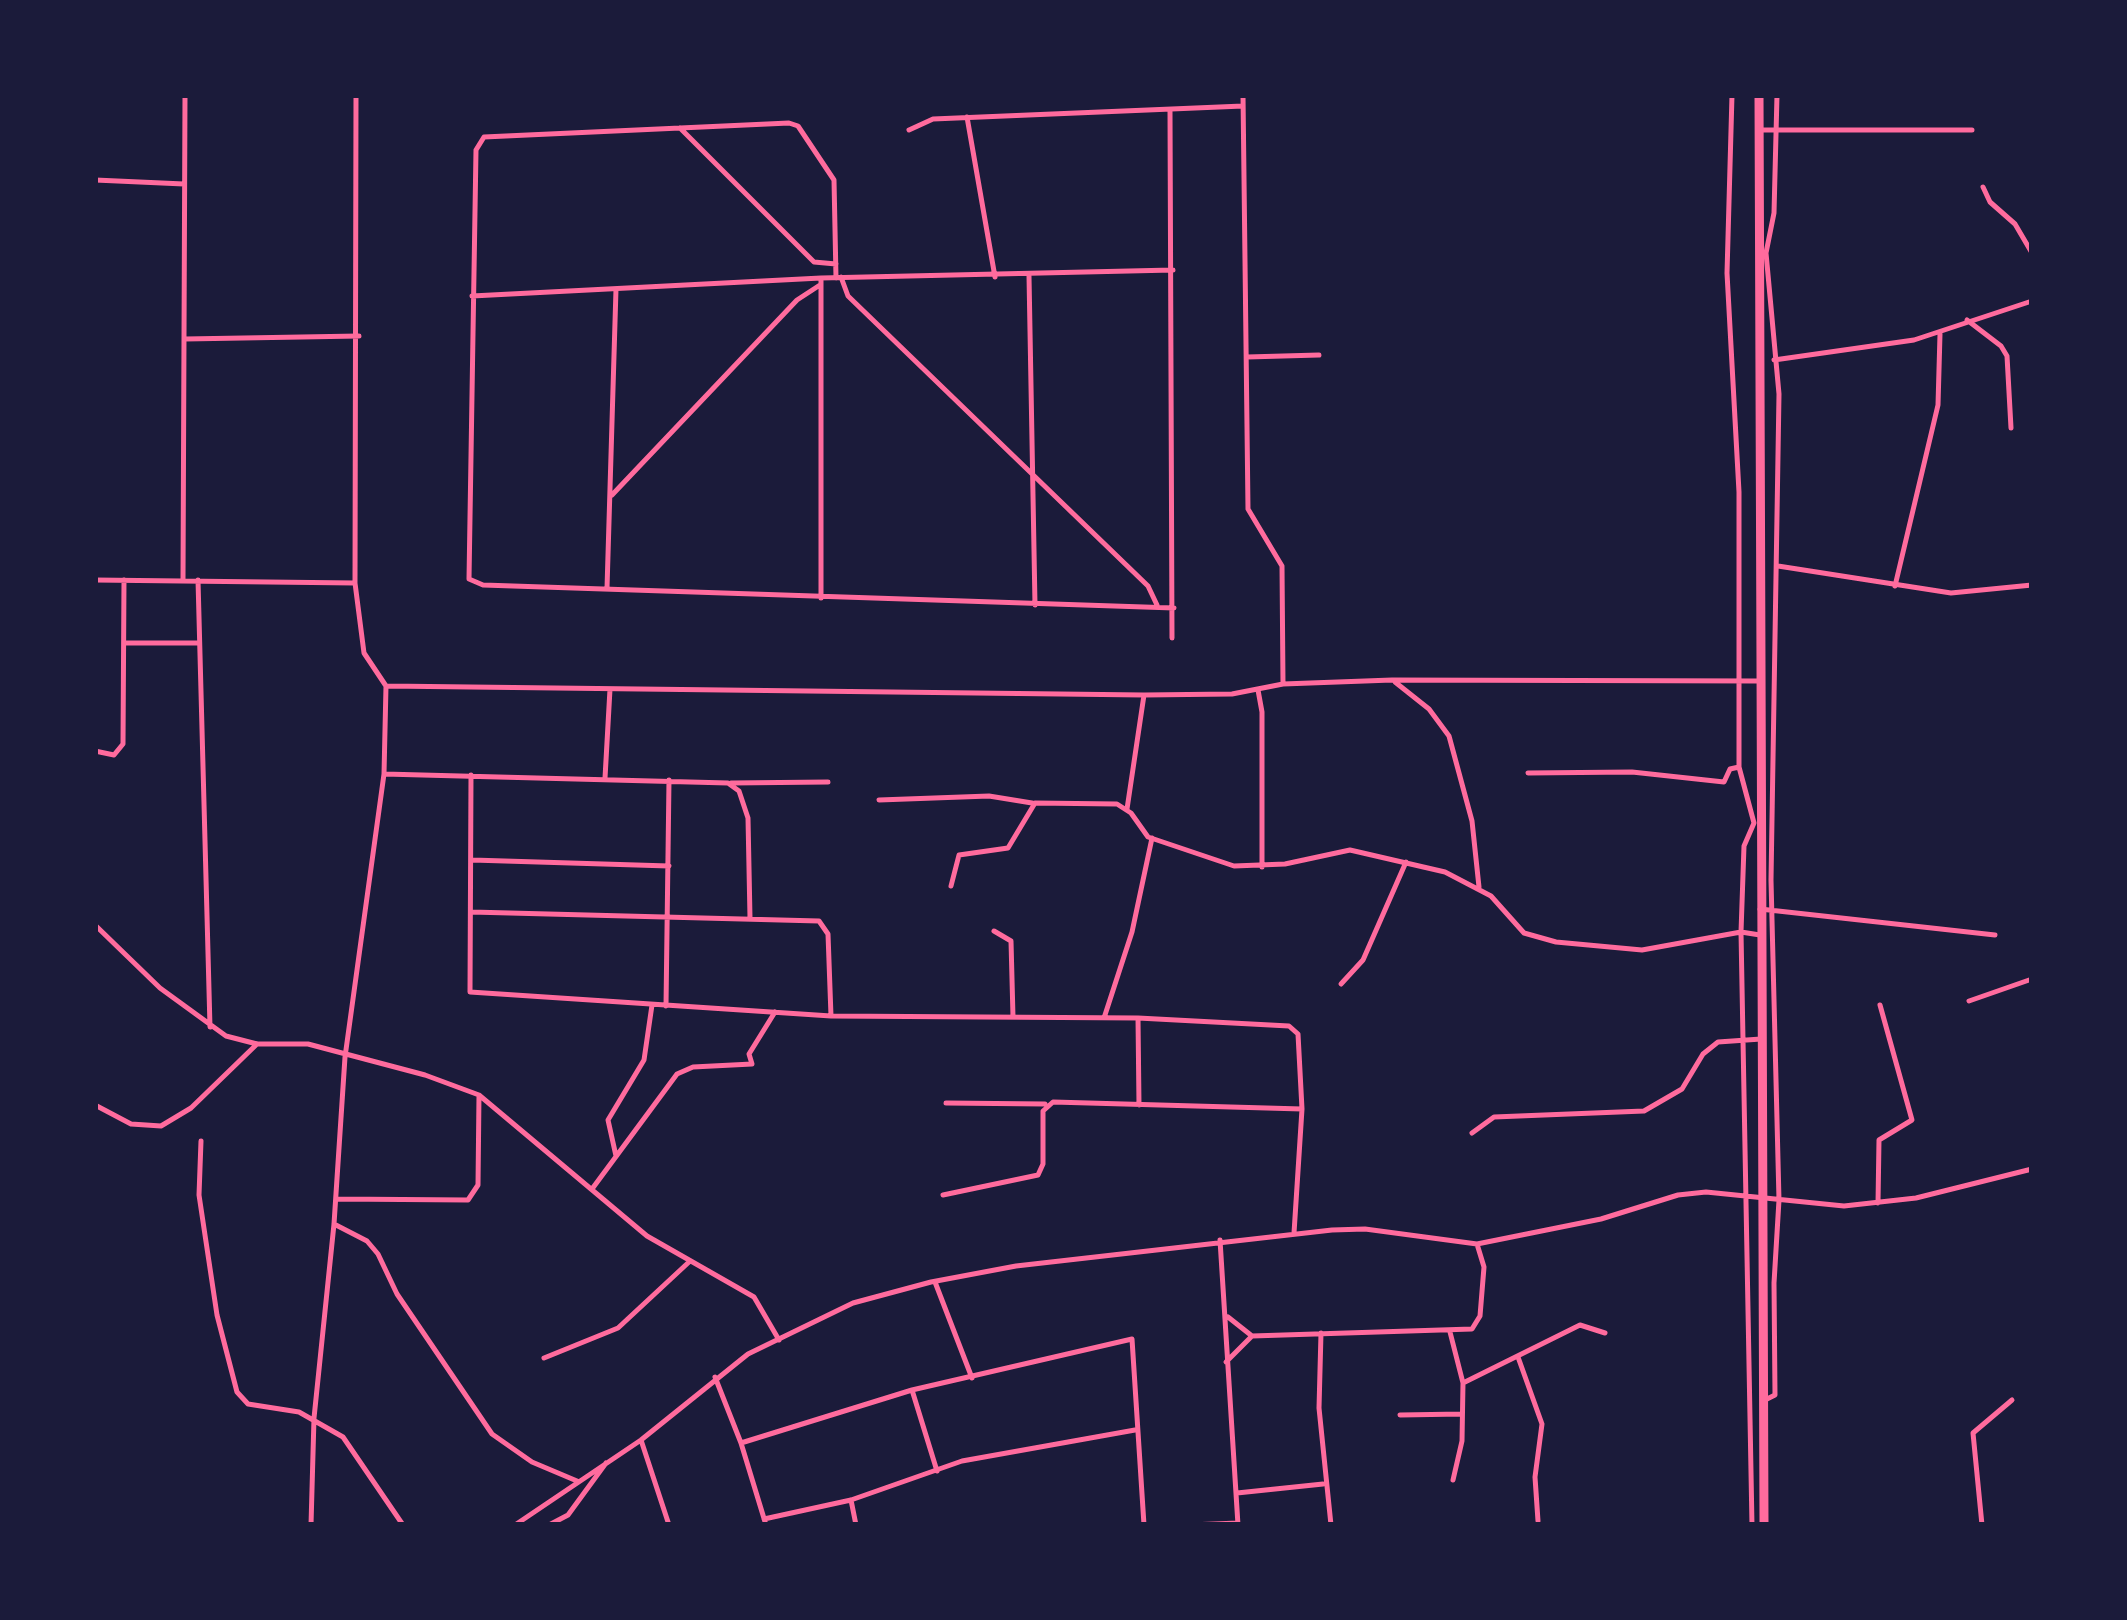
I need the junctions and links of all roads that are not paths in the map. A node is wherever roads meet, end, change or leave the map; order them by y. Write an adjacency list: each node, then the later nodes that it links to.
1 (185, 95): 16 (street)
2 (356, 95): 30 (street)
3 (1243, 95): 7 (street)
4 (1732, 95): 54 (street)
5 (1759, 95): 12 (highway)
6 (1778, 95): 13 (street)
7 (1243, 106): 8 (street); 33 (street)
8 (1170, 111): 9 (street); 20 (street)
9 (967, 117): 11 (street); 22 (street)
10 (680, 128): 19 (street); 19 (street); 26 (street)
11 (909, 130)
12 (1758, 130): 13 (street); 56 (highway)
13 (1776, 130): 14 (street); 34 (street)
14 (1972, 130)
15 (95, 180): 16 (street)
16 (184, 184): 31 (street)
17 (1984, 186): 18 (street)
18 (2032, 253)
19 (836, 264): 23 (street)
20 (1173, 270): 21 (street); 50 (street)
21 (1028, 276): 22 (street); 36 (street)
22 (995, 277): 23 (street)
23 (838, 278): 24 (street); 36 (street)
24 (820, 282): 25 (street); 37 (street); 47 (street)
25 (616, 289): 26 (street); 37 (street)
26 (472, 296): 46 (street)
27 (2032, 301): 28 (street)
28 (1968, 320): 29 (street); 35 (street)
29 (1940, 333): 34 (street); 45 (street)
30 (358, 336): 31 (street); 43 (street)
31 (184, 339): 41 (street)
32 (1318, 354): 33 (street)
33 (1246, 357): 57 (street)
34 (1774, 360): 38 (street)
35 (2011, 428)
36 (1034, 477): 48 (street); 49 (street)
37 (611, 496): 46 (street)
38 (1777, 566): 45 (street); 82 (street)
39 (95, 580): 40 (street)
40 (124, 580): 41 (street); 52 (street)
41 (182, 580): 42 (street)
42 (198, 580): 43 (street); 53 (street)
43 (356, 584): 58 (street)
44 (2032, 585): 45 (street)
45 (1895, 586)
46 (606, 588): 47 (street)
47 (822, 598): 48 (street)
48 (1035, 605): 49 (street)
49 (1157, 605): 50 (street)
50 (1174, 608): 51 (street)
51 (1172, 638)
52 (124, 643): 53 (street); 62 (street)
53 (199, 643): 102 (street)
54 (1737, 678): 55 (street); 56 (street); 63 (street)
55 (1392, 680): 57 (street); 81 (street)
56 (1758, 681): 74 (highway)
57 (1284, 684): 60 (street)
58 (386, 686): 59 (street); 65 (street)
59 (610, 689): 61 (street); 67 (street)
60 (1258, 690): 61 (street); 79 (street)
61 (1144, 695): 73 (street)
62 (95, 751)
63 (1739, 768): 64 (street); 74 (street)
64 (1528, 772)
65 (384, 774): 66 (street); 106 (street)
66 (470, 775): 67 (street); 76 (street)
67 (605, 778): 68 (street)
68 (669, 780): 69 (street); 78 (street)
69 (721, 782): 70 (street); 84 (street)
70 (828, 782)
71 (879, 800): 72 (street)
72 (1035, 803): 73 (street); 80 (street)
73 (1127, 809): 75 (street)
74 (1757, 822): 82 (highway); 88 (street)
75 (1152, 838): 79 (street); 100 (street)
76 (472, 860): 78 (street); 83 (street)
77 (1406, 862): 79 (street); 81 (street); 92 (street)
78 (669, 866): 85 (street)
79 (1262, 867)
80 (951, 886)
81 (1479, 887): 88 (street)
82 (1766, 910): 89 (highway); 90 (street); 122 (street)
83 (471, 912): 85 (street); 94 (street)
84 (750, 918): 85 (street); 98 (street)
85 (669, 919): 96 (street)
86 (95, 925): 102 (street)
87 (994, 932): 99 (street)
88 (1740, 932): 89 (street); 103 (street)
89 (1760, 935): 104 (highway)
90 (1995, 935)
91 (2032, 978): 93 (street)
92 (1342, 984)
93 (1969, 1000)
94 (652, 1005): 96 (street); 115 (street)
95 (1880, 1005): 123 (street)
96 (666, 1006): 97 (street)
97 (774, 1012): 98 (street); 115 (street)
98 (831, 1016): 99 (street)
99 (1013, 1017): 100 (street)
100 (1104, 1018): 101 (street)
101 (1138, 1018): 111 (street); 112 (street)
102 (210, 1027): 105 (street)
103 (1744, 1038): 104 (street); 113 (street); 119 (street)
104 (1762, 1038): 120 (highway)
105 (257, 1044): 106 (street); 110 (street)
106 (345, 1056): 107 (street); 121 (street)
107 (479, 1095): 117 (street); 121 (street)
108 (946, 1103): 109 (street)
109 (1048, 1104): 111 (street); 118 (street)
110 (95, 1105)
111 (1138, 1105): 112 (street)
112 (1302, 1109): 125 (street)
113 (1472, 1132)
114 (201, 1140): 147 (street)
115 (616, 1156): 117 (street)
116 (2032, 1169): 123 (street)
117 (592, 1189): 128 (street)
118 (943, 1194)
119 (1745, 1196): 120 (street); 127 (street); 170 (street)
120 (1760, 1197): 122 (street); 144 (highway)
121 (336, 1199): 124 (street)
122 (1779, 1200): 123 (street); 144 (street)
123 (1878, 1202)
124 (334, 1224): 147 (street); 154 (street)
125 (1294, 1233): 126 (street); 127 (street)
126 (1220, 1240): 129 (street); 130 (street)
127 (1476, 1244): 131 (street)
128 (690, 1262): 135 (street); 137 (street)
129 (935, 1281): 135 (street); 140 (street)
130 (1228, 1316): 134 (street); 138 (street)
131 (1450, 1332): 132 (street); 141 (street)
132 (1321, 1333): 134 (street); 155 (street)
133 (1606, 1334): 136 (street)
134 (1252, 1336): 138 (street)
135 (779, 1340): 139 (street)
136 (1518, 1357): 141 (street); 158 (street)
137 (544, 1358)
138 (1226, 1362): 156 (street)
139 (714, 1377): 149 (street); 150 (street)
140 (972, 1378): 142 (street); 148 (street)
141 (1462, 1383): 145 (street)
142 (912, 1390): 150 (street); 152 (street)
143 (2012, 1400): 172 (street)
144 (1763, 1401): 171 (highway)
145 (1462, 1414): 146 (street); 153 (street)
146 (1400, 1415)
147 (314, 1418): 161 (street); 162 (street)
148 (1136, 1430): 152 (street); 167 (street)
149 (641, 1440): 151 (street); 165 (street)
150 (741, 1443): 159 (street)
151 (608, 1461): 154 (street); 164 (street)
152 (937, 1471): 157 (street)
153 (1453, 1480)
154 (577, 1481): 163 (street)
155 (1324, 1484): 156 (street); 169 (street)
156 (1237, 1493): 160 (street)
157 (852, 1500): 159 (street); 166 (street)
158 (1538, 1521)
159 (765, 1522)
160 (1238, 1524): 168 (street)
161 (311, 1525)
162 (403, 1525)
163 (515, 1525)
164 (549, 1525)
165 (669, 1525)
166 (856, 1525)
167 (1144, 1525)
168 (1190, 1525)
169 (1331, 1525)
170 (1752, 1525)
171 (1764, 1525)
172 (1982, 1525)

